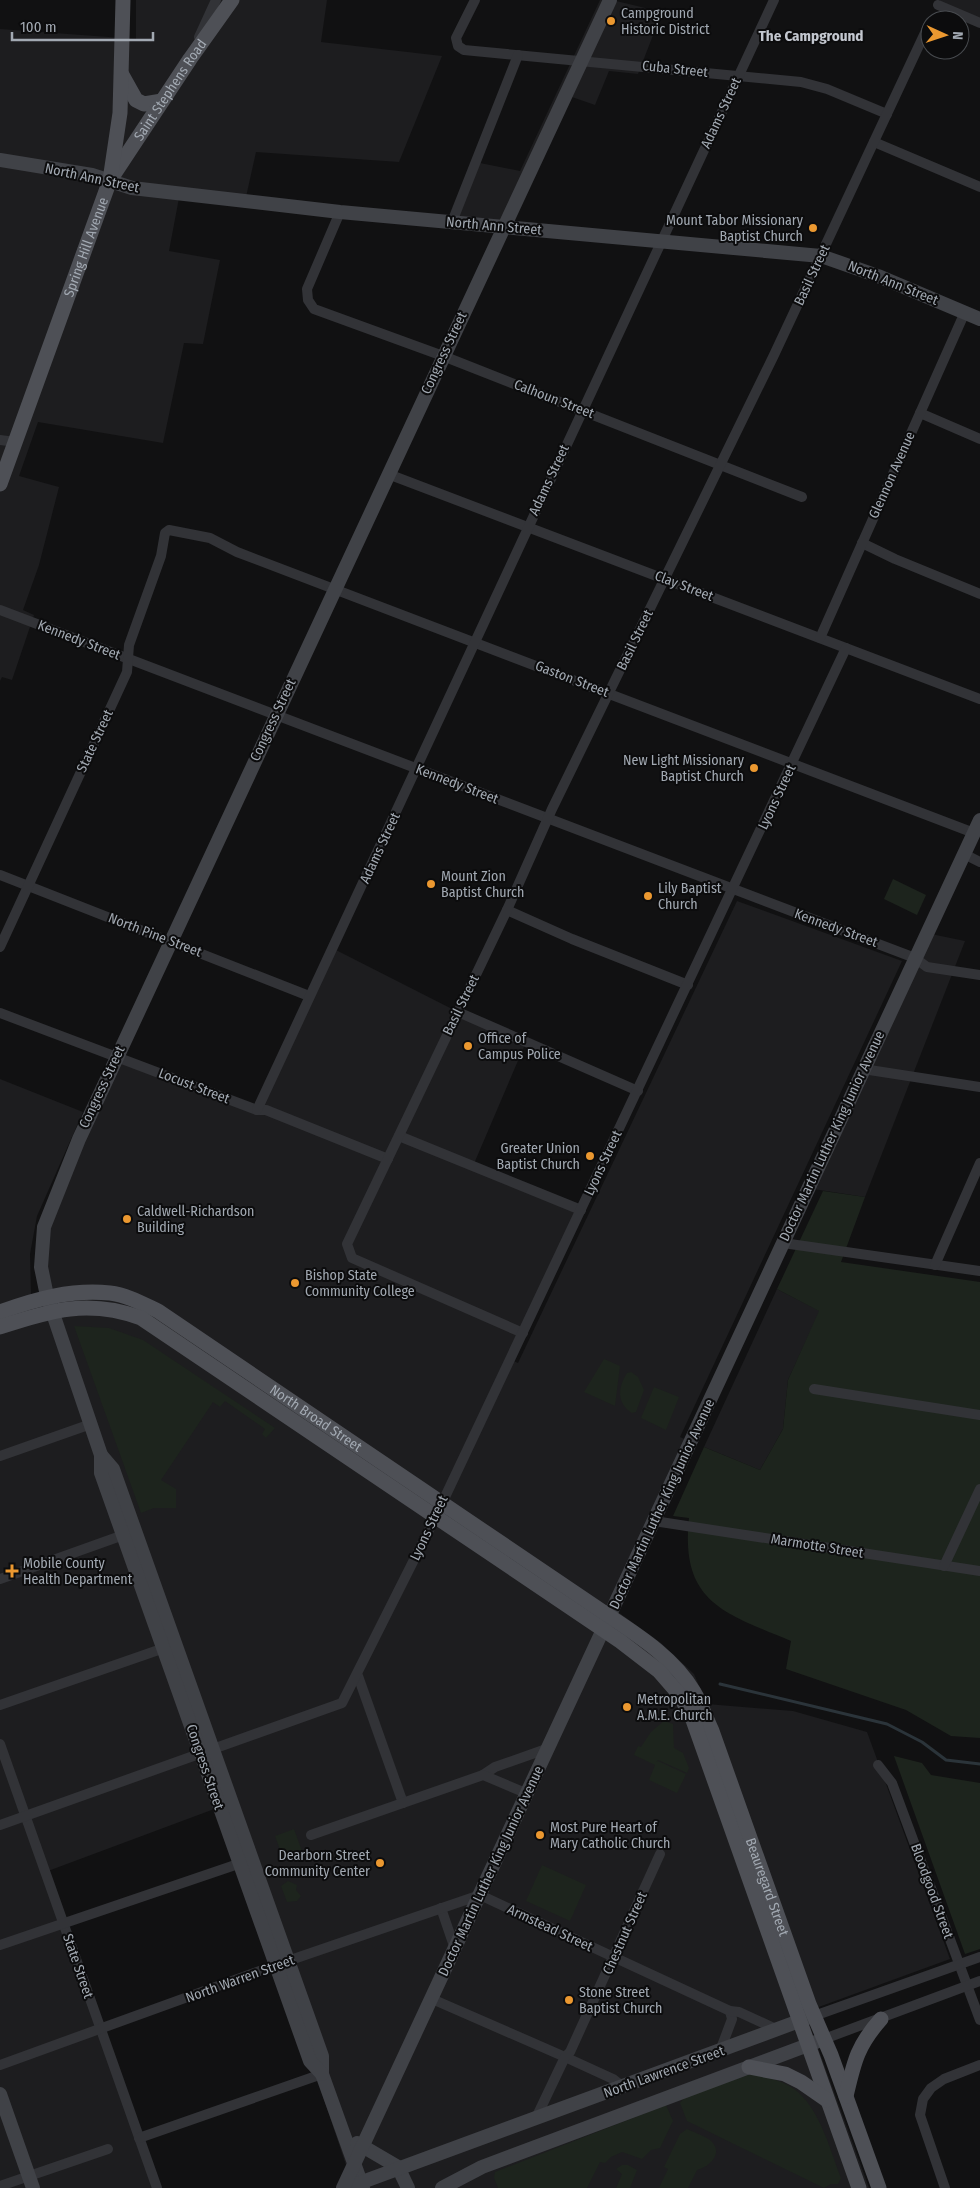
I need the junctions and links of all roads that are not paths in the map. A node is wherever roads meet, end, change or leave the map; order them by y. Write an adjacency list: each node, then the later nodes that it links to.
1 (123, 0): 13 (main road, Spring Hill Avenue)
2 (216, 0): 11 (street)
3 (232, 0): 11 (main road, Saint Stephens Road)
4 (475, 0): 10 (street, Cuba Street)
5 (610, 0): 12 (street, Congress Street)
6 (774, 0): 14 (street, Adams Street)
7 (939, 2): 8 (street)
8 (980, 23)
9 (920, 43): 16 (street, Basil Street)
10 (518, 55): 12 (street, Cuba Street); 22 (street)
11 (190, 58): 15 (main road, Saint Stephens Road)
12 (582, 61): 14 (street, Cuba Street); 23 (street, Congress Street)
13 (122, 75): 15 (main road); 19 (main road, Spring Hill Avenue)
14 (738, 76): 16 (street, Cuba Street); 24 (street, Adams Street)
15 (162, 101): 19 (main road, Saint Stephens Road)
16 (887, 114): 17 (street, Basil Street)
17 (874, 142): 20 (street); 25 (street, Basil Street)
18 (0, 160): 19 (street, North Ann Street)
19 (110, 180): 21 (street, North Ann Street); 32 (main road, Spring Hill Avenue)
20 (980, 187)
21 (340, 212): 22 (street, North Ann Street); 28 (street, Calhoun Street)
22 (452, 222): 23 (street, North Ann Street)
23 (502, 227): 24 (street, North Ann Street); 28 (street, Congress Street)
24 (660, 241): 25 (street, North Ann Street); 29 (street, Adams Street)
25 (821, 256): 26 (street, North Ann Street); 33 (street, Basil Street)
26 (965, 312): 27 (street, North Ann Street); 30 (street, Glennon Avenue)
27 (980, 319)
28 (443, 356): 29 (street, Calhoun Street); 34 (street, Congress Street)
29 (581, 410): 33 (street, Calhoun Street); 37 (street, Adams Street)
30 (920, 413): 31 (street); 39 (street, Glennon Avenue)
31 (980, 440)
32 (7, 441): 35 (main road, Spring Hill Avenue)
33 (720, 465): 36 (street, Calhoun Street); 40 (street, Basil Street)
34 (388, 474): 37 (street, Clay Street); 41 (street, Congress Street)
35 (0, 484)
36 (802, 497)
37 (528, 527): 40 (street, Clay Street); 45 (street, Adams Street)
38 (169, 530): 41 (street, Gaston Street); 47 (street, State Street)
39 (862, 543): 42 (street); 44 (street, Glennon Avenue)
40 (664, 579): 44 (street, Clay Street); 48 (street, Basil Street)
41 (334, 589): 45 (street, Gaston Street); 50 (street, Congress Street)
42 (980, 594)
43 (0, 610): 47 (street, Kennedy Street)
44 (820, 638): 46 (street, Clay Street)
45 (475, 643): 48 (street, Gaston Street); 52 (street, Adams Street)
46 (846, 648): 49 (street, Clay Street); 51 (street, Lyons Street)
47 (128, 659): 50 (street, Kennedy Street); 59 (street, State Street)
48 (609, 694): 51 (street, Gaston Street); 53 (street, Basil Street)
49 (980, 699)
50 (275, 715): 52 (street, Kennedy Street); 62 (street, Congress Street)
51 (793, 762): 55 (street, Gaston Street); 60 (street, Lyons Street)
52 (417, 769): 53 (street, Kennedy Street); 67 (street, Adams Street)
53 (548, 819): 60 (street, Kennedy Street); 61 (street, Basil Street)
54 (980, 820): 55 (street, Doctor Martin Luther King Junior Avenue)
55 (974, 833): 56 (street, Doctor Martin Luther King Junior Avenue)
56 (964, 854): 57 (street); 64 (street, Doctor Martin Luther King Junior Avenue)
57 (980, 862)
58 (0, 875): 59 (street, North Pine Street)
59 (29, 886): 62 (street, North Pine Street); 63 (street, State Street)
60 (733, 890): 64 (street, Kennedy Street); 66 (street, Lyons Street)
61 (507, 910): 66 (street); 68 (street, Basil Street)
62 (170, 940): 67 (street, North Pine Street); 70 (street, Congress Street)
63 (0, 947)
64 (915, 958): 65 (street, Kennedy Street); 71 (street, Doctor Martin Luther King Junior Avenue)
65 (980, 975)
66 (688, 985): 73 (street, Lyons Street)
67 (310, 996): 74 (street)
68 (458, 1012): 73 (street); 75 (street, Basil Street)
69 (0, 1013): 70 (street, Locust Street)
70 (116, 1056): 74 (street, Locust Street); 82 (street, Congress Street)
71 (863, 1069): 72 (street); 79 (street, Doctor Martin Luther King Junior Avenue)
72 (980, 1087)
73 (638, 1091): 78 (street, Lyons Street)
74 (257, 1110): 76 (street, Locust Street)
75 (399, 1136): 76 (street, Basil Street); 78 (street)
76 (388, 1159): 86 (street, Basil Street)
77 (980, 1163): 80 (street)
78 (581, 1210): 86 (street, Lyons Street)
79 (783, 1243): 80 (street); 93 (street, Doctor Martin Luther King Junior Avenue)
80 (936, 1265): 81 (street)
81 (980, 1271)
82 (46, 1296): 83 (street, Congress Street); 84 (main road, North Broad Street); 92 (main road, North Broad Street)
83 (52, 1311): 85 (main road, North Broad Street); 89 (street, Congress Street); 92 (main road, North Broad Street)
84 (0, 1312)
85 (0, 1327)
86 (523, 1333): 92 (street, Lyons Street)
87 (814, 1389): 88 (street)
88 (980, 1416)
89 (91, 1424): 90 (street); 94 (street, Congress Street)
90 (0, 1456)
91 (980, 1489): 95 (street)
92 (439, 1509): 98 (main road, North Broad Street); 100 (street, Lyons Street)
93 (654, 1522): 95 (street, Marmotte Street); 98 (street, Doctor Martin Luther King Junior Avenue)
94 (129, 1533): 97 (street); 99 (street, Congress Street)
95 (944, 1566): 96 (street, Marmotte Street)
96 (980, 1571)
97 (0, 1579)
98 (607, 1624): 103 (street, Doctor Martin Luther King Junior Avenue); 127 (main road, Beauregard Street)
99 (169, 1646): 101 (street); 104 (street, Congress Street)
100 (358, 1676): 104 (street, Lyons Street); 108 (street)
101 (0, 1705)
102 (0, 1744): 109 (street, State Street)
103 (549, 1748): 106 (street); 107 (street, Doctor Martin Luther King Junior Avenue)
104 (207, 1753): 109 (street, Lyons Street); 113 (street, Congress Street)
105 (878, 1765): 122 (street, Bloodgood Street)
106 (483, 1776): 107 (street); 108 (street)
107 (528, 1794): 114 (street, Doctor Martin Luther King Junior Avenue)
108 (403, 1803): 111 (street)
109 (25, 1816): 110 (street, Lyons Street); 116 (street, State Street)
110 (0, 1825)
111 (311, 1835)
112 (660, 1854): 119 (street, Chestnut Street)
113 (246, 1861): 116 (street); 121 (street, Congress Street)
114 (480, 1895): 115 (street, North Warren Street); 118 (street, Doctor Martin Luther King Junior Avenue); 119 (street, Armstead Street)
115 (441, 1908): 118 (street); 121 (street, North Warren Street)
116 (63, 1922): 117 (street); 130 (street, State Street)
117 (0, 1945)
118 (455, 1949): 125 (street, Doctor Martin Luther King Junior Avenue)
119 (614, 1957): 126 (street, Armstead Street); 135 (street, Chestnut Street)
120 (980, 1957): 122 (street, North Lawrence Street)
121 (282, 1963): 130 (street, North Warren Street); 139 (street, Congress Street)
122 (960, 1964): 124 (street, Bloodgood Street); 127 (street, North Lawrence Street)
123 (980, 1981): 124 (street, North Lawrence Street)
124 (967, 1986): 128 (street, North Lawrence Street); 129 (street, Bloodgood Street)
125 (432, 1999): 135 (street); 147 (street, Doctor Martin Luther King Junior Avenue)
126 (730, 2011): 131 (street, Armstead Street); 134 (street)
127 (807, 2018): 131 (street, North Lawrence Street); 132 (main road, Beauregard Street); 133 (main road, Beauregard Street)
128 (881, 2019): 132 (street, North Lawrence Street); 142 (main road)
129 (980, 2020)
130 (100, 2029): 136 (street, North Warren Street); 146 (street, State Street)
131 (776, 2029): 134 (street, North Lawrence Street)
132 (824, 2039): 133 (street, North Lawrence Street); 142 (main road, Beauregard Street)
133 (808, 2045): 138 (street, North Lawrence Street); 143 (main road, Beauregard Street)
134 (720, 2051): 140 (street, North Lawrence Street)
135 (565, 2057): 140 (street); 144 (street, Chestnut Street)
136 (0, 2064)
137 (980, 2065): 160 (street)
138 (749, 2067): 143 (main road); 157 (street, North Lawrence Street)
139 (322, 2074): 145 (street, Congress Street); 146 (street)
140 (623, 2087): 144 (street, North Lawrence Street)
141 (0, 2094): 151 (street)
142 (846, 2096): 159 (main road, Beauregard Street)
143 (826, 2100): 158 (main road, Beauregard Street)
144 (536, 2118): 150 (street, North Lawrence Street)
145 (345, 2137): 147 (street); 149 (street, Congress Street)
146 (139, 2138): 154 (street, State Street)
147 (364, 2147): 149 (street, Doctor Martin Luther King Junior Avenue); 150 (street)
148 (108, 2149): 151 (street)
149 (355, 2165): 153 (street, Congress Street); 155 (street, Doctor Martin Luther King Junior Avenue)
150 (398, 2167): 153 (street, North Lawrence Street); 156 (street)
151 (31, 2182): 152 (street)
152 (0, 2186)
153 (358, 2186)
154 (157, 2188)
155 (343, 2188)
156 (408, 2188)
157 (442, 2188)
158 (859, 2188)
159 (880, 2188)
160 (945, 2188)

